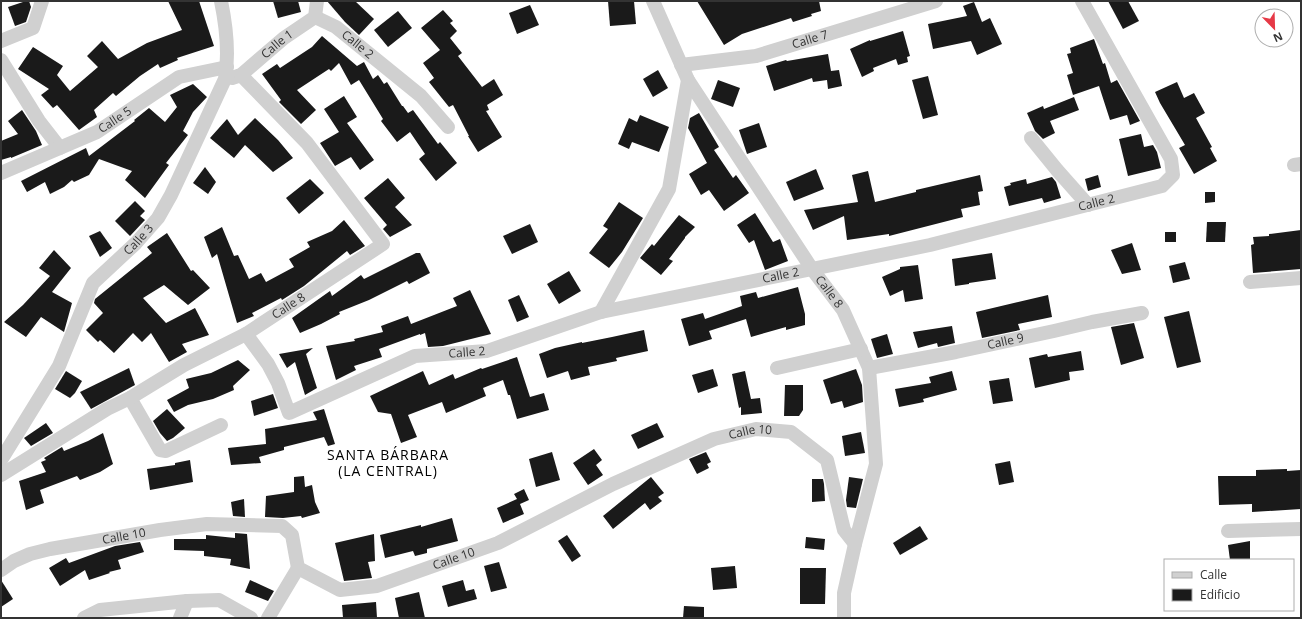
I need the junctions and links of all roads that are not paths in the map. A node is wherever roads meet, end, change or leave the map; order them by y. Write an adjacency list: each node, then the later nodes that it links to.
1 (42, 1): 8 (street)
2 (221, 1): 11 (street, Calle 3)
3 (317, 1): 7 (street)
4 (653, 1): 10 (street, Calle 8)
5 (936, 1): 10 (street, Calle 7)
6 (1082, 1): 18 (street, Calle 2)
7 (315, 17): 12 (street, Calle 1); 14 (street, Calle 2)
8 (1, 41)
9 (1, 60): 16 (street)
10 (681, 65): 13 (street, Calle 8)
11 (226, 73): 12 (street, Calle 1); 16 (street, Calle 5); 30 (street, Calle 3)
12 (241, 75): 24 (street, Calle 8)
13 (688, 80): 19 (street, Calle 8); 22 (street)
14 (448, 127)
15 (1031, 138): 18 (street)
16 (60, 148): 17 (street, Calle 5)
17 (1, 173)
18 (1088, 205): 19 (street, Calle 2)
19 (812, 269): 22 (street, Calle 2); 25 (street, Calle 8)
20 (1301, 278): 21 (street)
21 (1250, 282)
22 (601, 312): 24 (street, Calle 2)
23 (1142, 313): 27 (street, Calle 9)
24 (246, 334): 28 (street, Calle 8)
25 (861, 349): 26 (street); 27 (street, Calle 8)
26 (777, 368)
27 (869, 368): 34 (street, Calle 8)
28 (130, 398): 29 (street); 31 (street, Calle 8)
29 (221, 426)
30 (1, 460)
31 (1, 475)
32 (1301, 529): 33 (street)
33 (1228, 531)
34 (855, 544): 35 (street, Calle 10); 42 (street, Calle 8)
35 (298, 568): 36 (street, Calle 10); 41 (street)
36 (1, 570)
37 (187, 601): 38 (street); 39 (street); 40 (street)
38 (84, 618)
39 (180, 618)
40 (251, 618)
41 (268, 618)
42 (844, 618)

